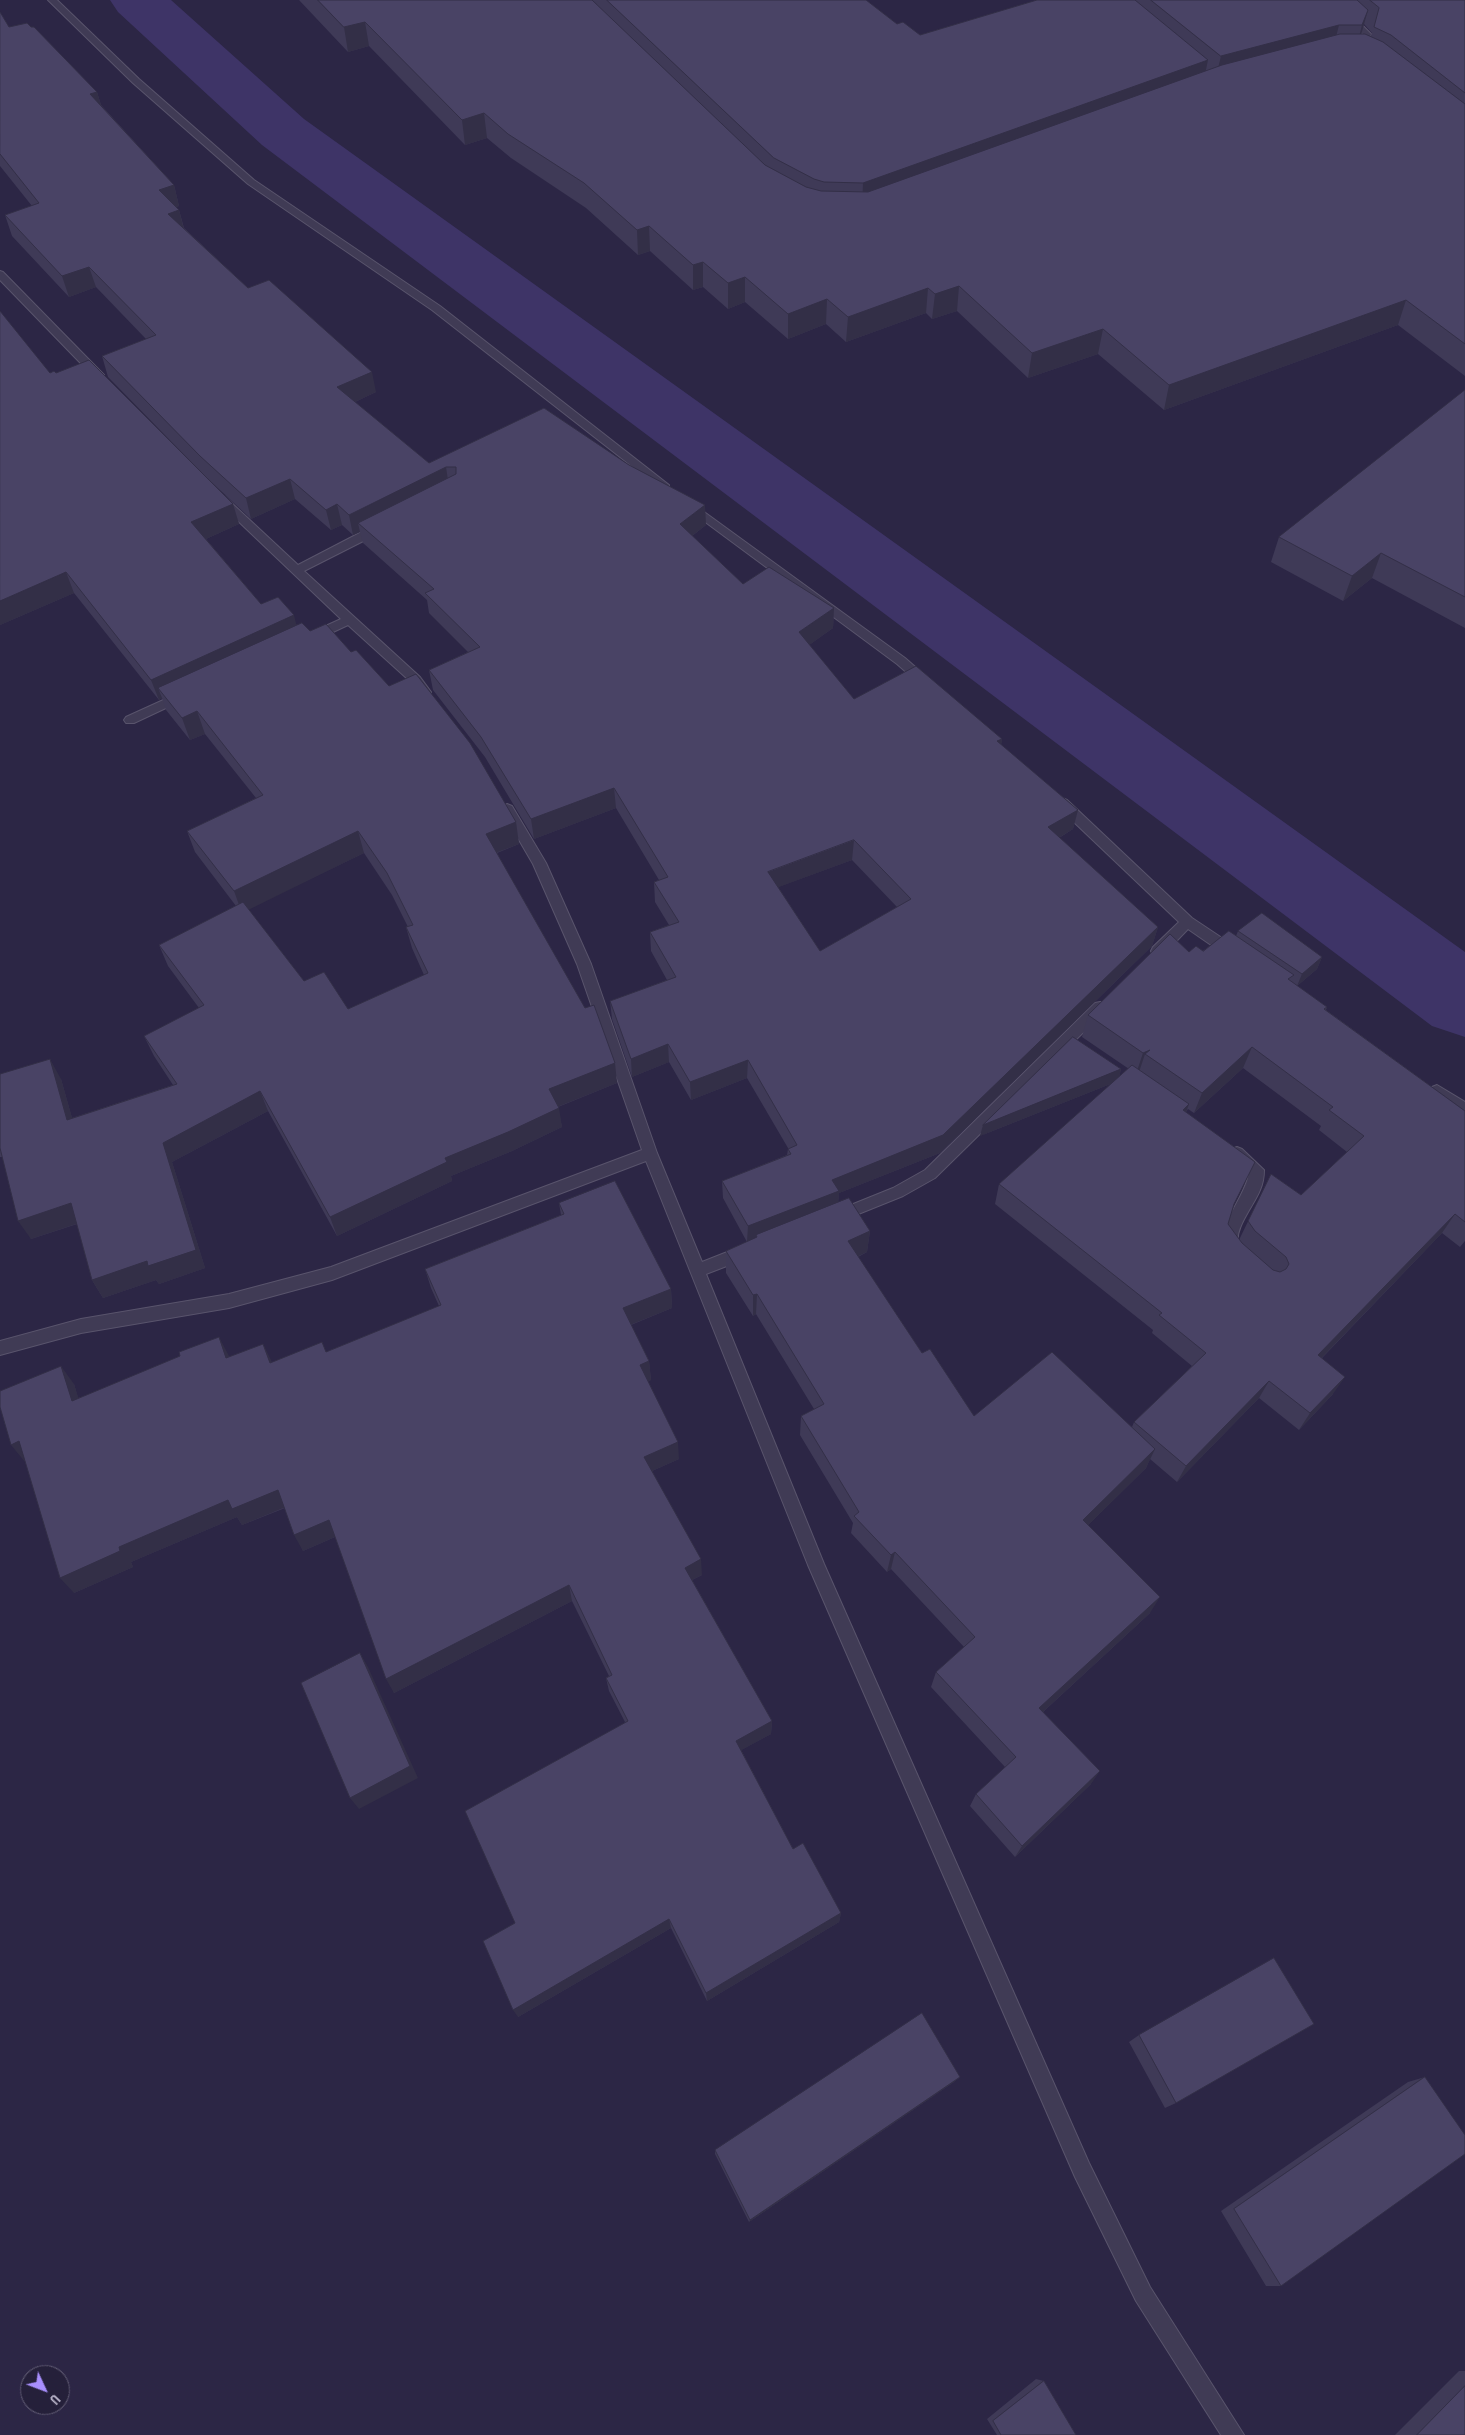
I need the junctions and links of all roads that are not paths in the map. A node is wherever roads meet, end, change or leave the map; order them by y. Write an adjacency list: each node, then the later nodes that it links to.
1 (52, 0): 14 (street)
2 (1332, 0): 4 (street)
3 (1348, 52): 4 (street)
4 (1360, 53): 5 (street)
5 (1372, 58)
6 (0, 274): 7 (street)
7 (111, 388)
8 (208, 486): 10 (street)
9 (393, 522): 10 (street)
10 (296, 570): 11 (street)
11 (349, 620): 12 (street); 15 (street)
12 (296, 644)
13 (191, 692): 16 (street)
14 (937, 692)
15 (433, 702)
16 (130, 720)
17 (1052, 794): 19 (street)
18 (499, 795): 28 (street)
19 (1187, 922): 20 (street); 21 (street)
20 (1244, 960)
21 (1146, 963)
22 (1111, 997): 23 (street)
23 (1069, 1038): 24 (street); 29 (street)
24 (1085, 1049)
25 (1421, 1081): 26 (street)
26 (1465, 1110)
27 (1221, 1142): 31 (street)
28 (650, 1153): 32 (street); 33 (street)
29 (825, 1221)
30 (761, 1246): 32 (street)
31 (1240, 1256)
32 (697, 1271): 34 (street)
33 (0, 1348)
34 (1232, 2435)

